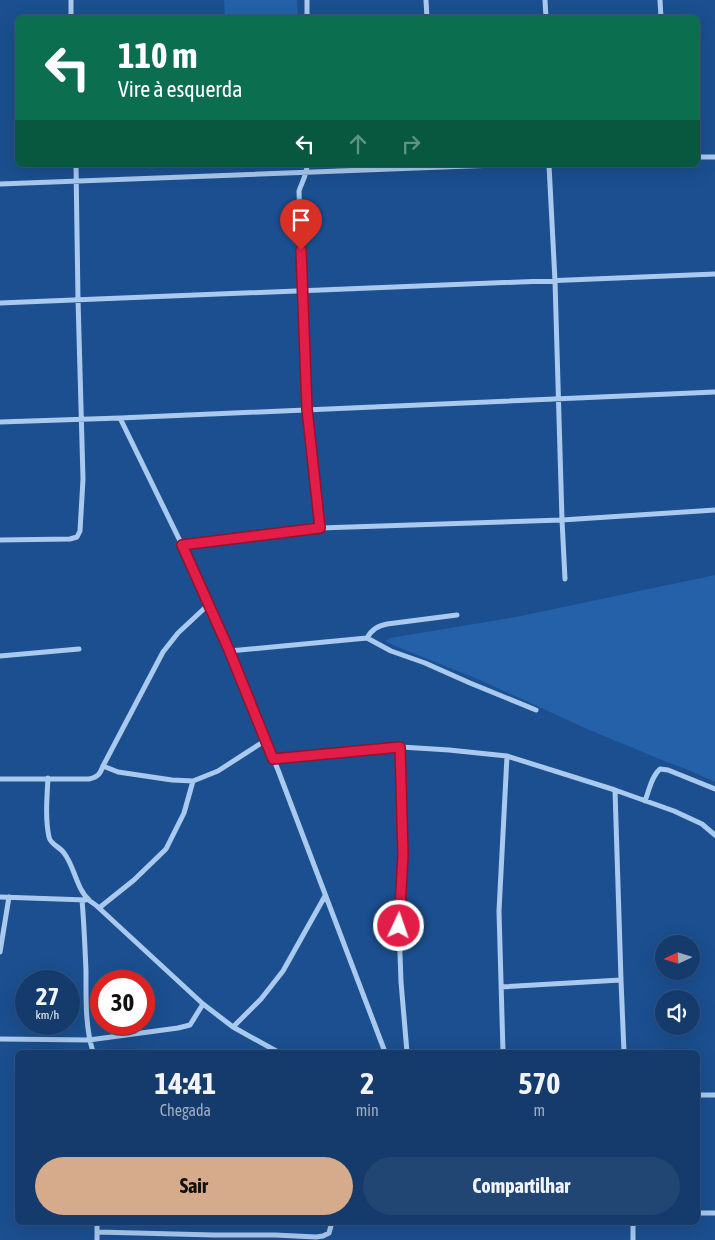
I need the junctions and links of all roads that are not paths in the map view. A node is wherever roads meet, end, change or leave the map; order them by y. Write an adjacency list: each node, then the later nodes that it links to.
1 (71, 0): 6 (street)
2 (306, 0): 7 (street)
3 (426, 0): 8 (street)
4 (545, 0): 9 (street)
5 (660, 0): 10 (street)
6 (71, 15)
7 (307, 15)
8 (427, 15)
9 (546, 15)
10 (661, 15)
11 (700, 157): 12 (street)
12 (715, 157)
13 (76, 167): 18 (street)
14 (307, 167): 17 (street)
15 (433, 167): 17 (street)
16 (549, 167): 21 (street)
17 (307, 172): 18 (street); 22 (street)
18 (77, 181): 19 (street); 23 (street)
19 (0, 184)
20 (715, 274): 21 (street)
21 (555, 280): 22 (street); 26 (street)
22 (302, 290): 23 (street); 27 (street)
23 (78, 299): 24 (street); 29 (street)
24 (0, 303)
25 (715, 392): 26 (street)
26 (558, 399): 27 (street); 32 (street)
27 (307, 409): 28 (street); 33 (street)
28 (120, 418): 29 (street); 35 (street)
29 (82, 419): 30 (street); 34 (street)
30 (0, 422)
31 (715, 510): 32 (street)
32 (562, 520): 33 (street); 36 (street)
33 (320, 528): 35 (street)
34 (0, 540)
35 (182, 545): 37 (street)
36 (565, 579)
37 (209, 604): 41 (street); 48 (street)
38 (457, 615): 39 (street)
39 (367, 638): 41 (street); 43 (street)
40 (79, 650): 42 (street)
41 (229, 650): 44 (street)
42 (0, 656)
43 (536, 710)
44 (266, 740): 47 (street); 51 (street)
45 (400, 747): 46 (street); 47 (street); 71 (street)
46 (507, 756): 53 (street); 63 (street)
47 (273, 759): 56 (street)
48 (103, 766): 49 (street); 51 (street)
49 (48, 778): 50 (street); 59 (street)
50 (0, 779)
51 (193, 781): 60 (street)
52 (715, 789): 54 (street)
53 (615, 790): 54 (street); 62 (street)
54 (645, 802): 55 (street)
55 (715, 835)
56 (325, 896): 65 (street); 70 (street)
57 (0, 897): 58 (street)
58 (9, 897): 59 (street); 61 (street)
59 (86, 900): 60 (street); 67 (street)
60 (99, 908): 64 (street)
61 (0, 952)
62 (621, 980): 63 (street); 73 (street)
63 (501, 987): 72 (street)
64 (203, 1004): 65 (street); 67 (street)
65 (233, 1027): 69 (street)
66 (0, 1039): 67 (street)
67 (89, 1040): 68 (street)
68 (92, 1050)
69 (274, 1050)
70 (384, 1050)
71 (407, 1050)
72 (503, 1050)
73 (624, 1050)
74 (700, 1095): 75 (street)
75 (715, 1095)
76 (700, 1213): 77 (street)
77 (715, 1213)
78 (97, 1225): 81 (street)
79 (331, 1225): 82 (street)
80 (633, 1225): 84 (street)
81 (97, 1232): 82 (street); 83 (street)
82 (214, 1238)
83 (97, 1240)
84 (634, 1240)

